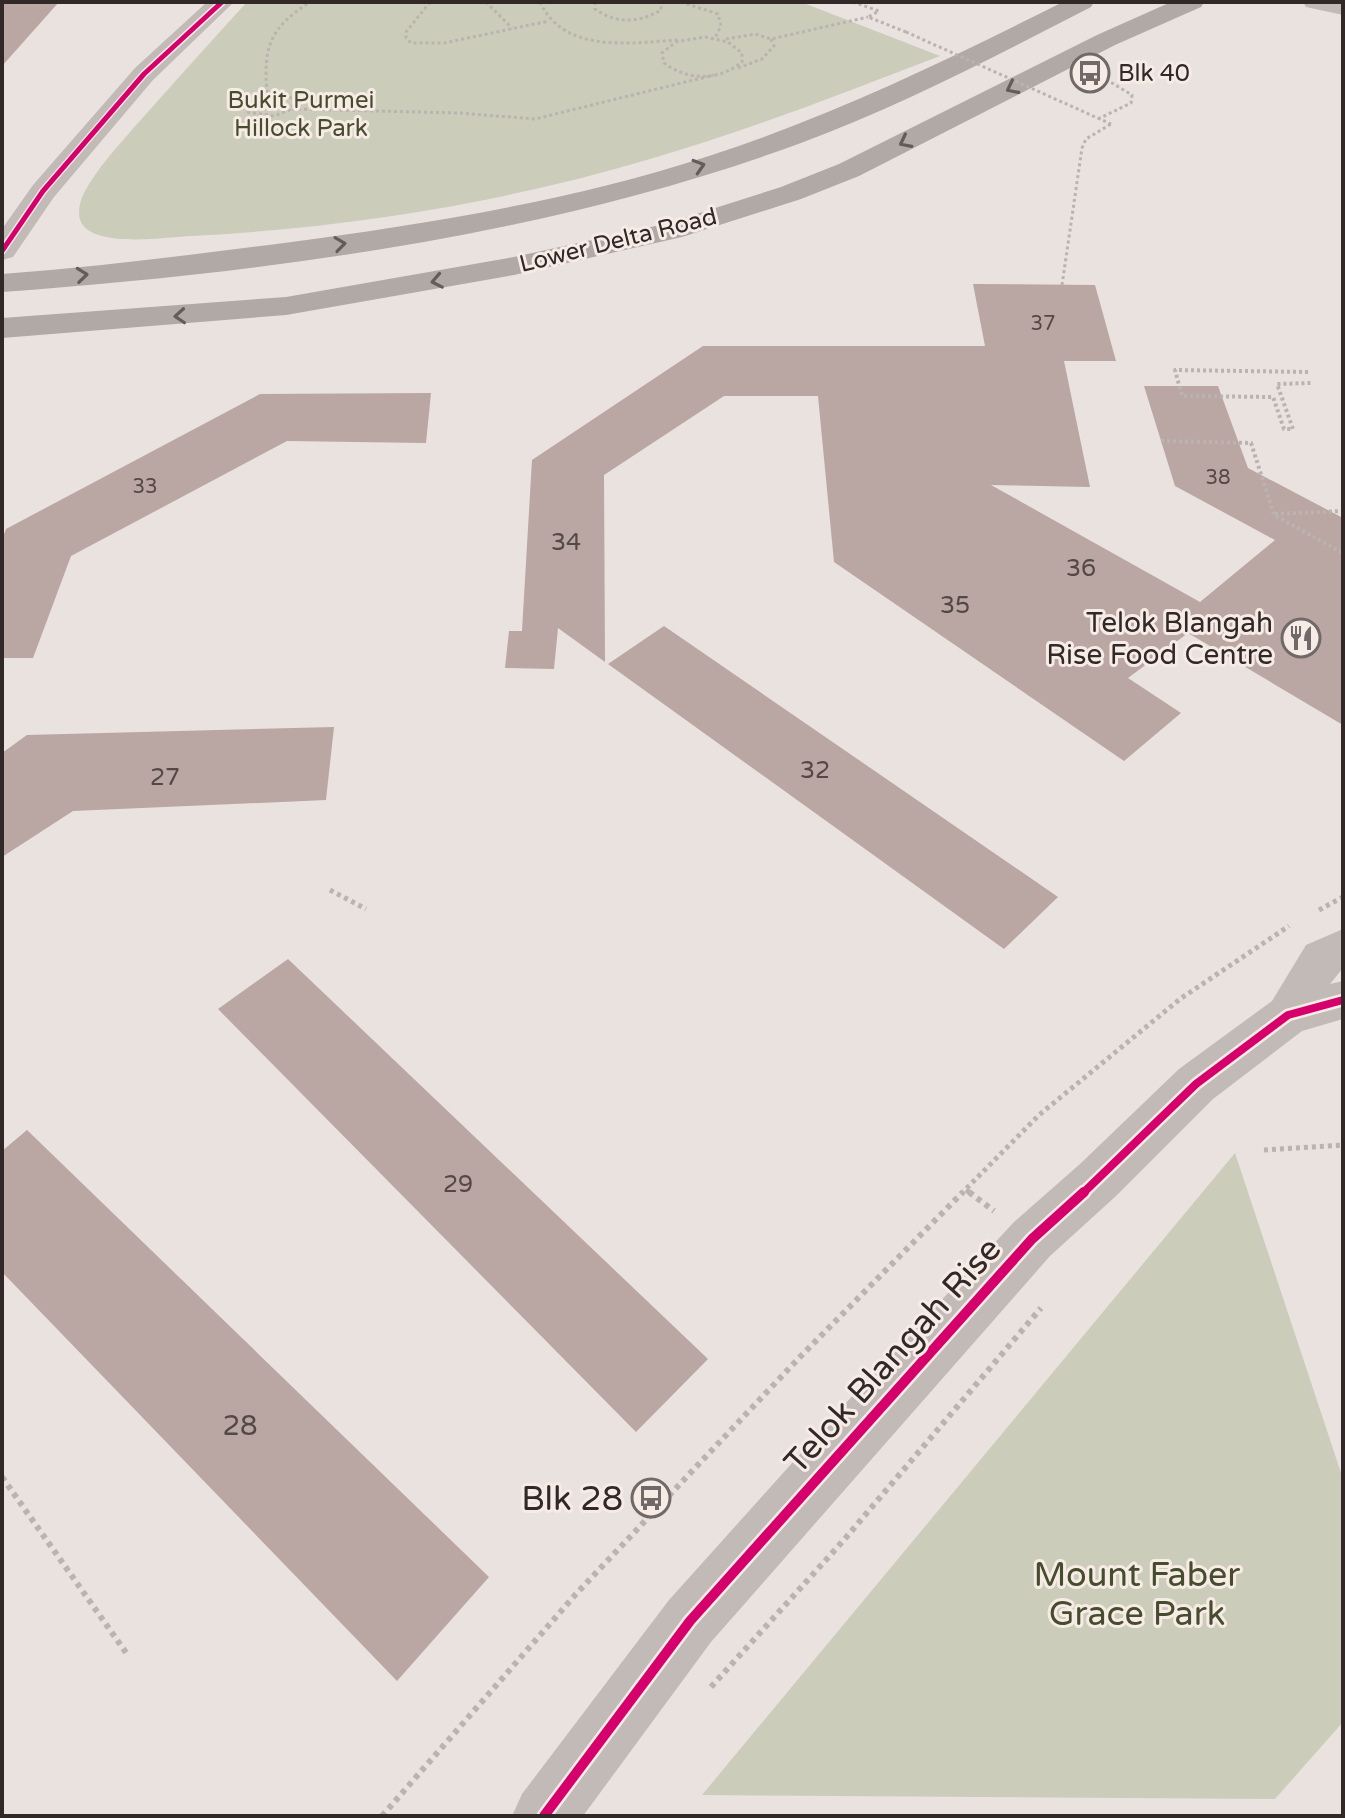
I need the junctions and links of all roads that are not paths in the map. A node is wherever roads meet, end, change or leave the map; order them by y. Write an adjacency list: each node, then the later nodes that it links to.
1 (222, 2): 10 (street)
2 (1082, 2): 8 (main road, Lower Delta Road, one-way to 2)
3 (1161, 2): 7 (main road)
4 (1192, 2): 7 (main road, Lower Delta Road)
5 (1320, 2): 6 (street)
6 (1343, 8)
7 (1106, 40): 9 (main road, Lower Delta Road, one-way to 9)
8 (624, 188): 9 (main road); 11 (main road, Lower Delta Road, one-way to 8)
9 (672, 231): 12 (main road, Lower Delta Road, one-way to 12)
10 (2, 251)
11 (3, 282)
12 (2, 328)
13 (1343, 947): 14 (street, Telok Blangah Rise)
14 (1316, 1008): 15 (street, Telok Blangah Rise)
15 (544, 1816)

